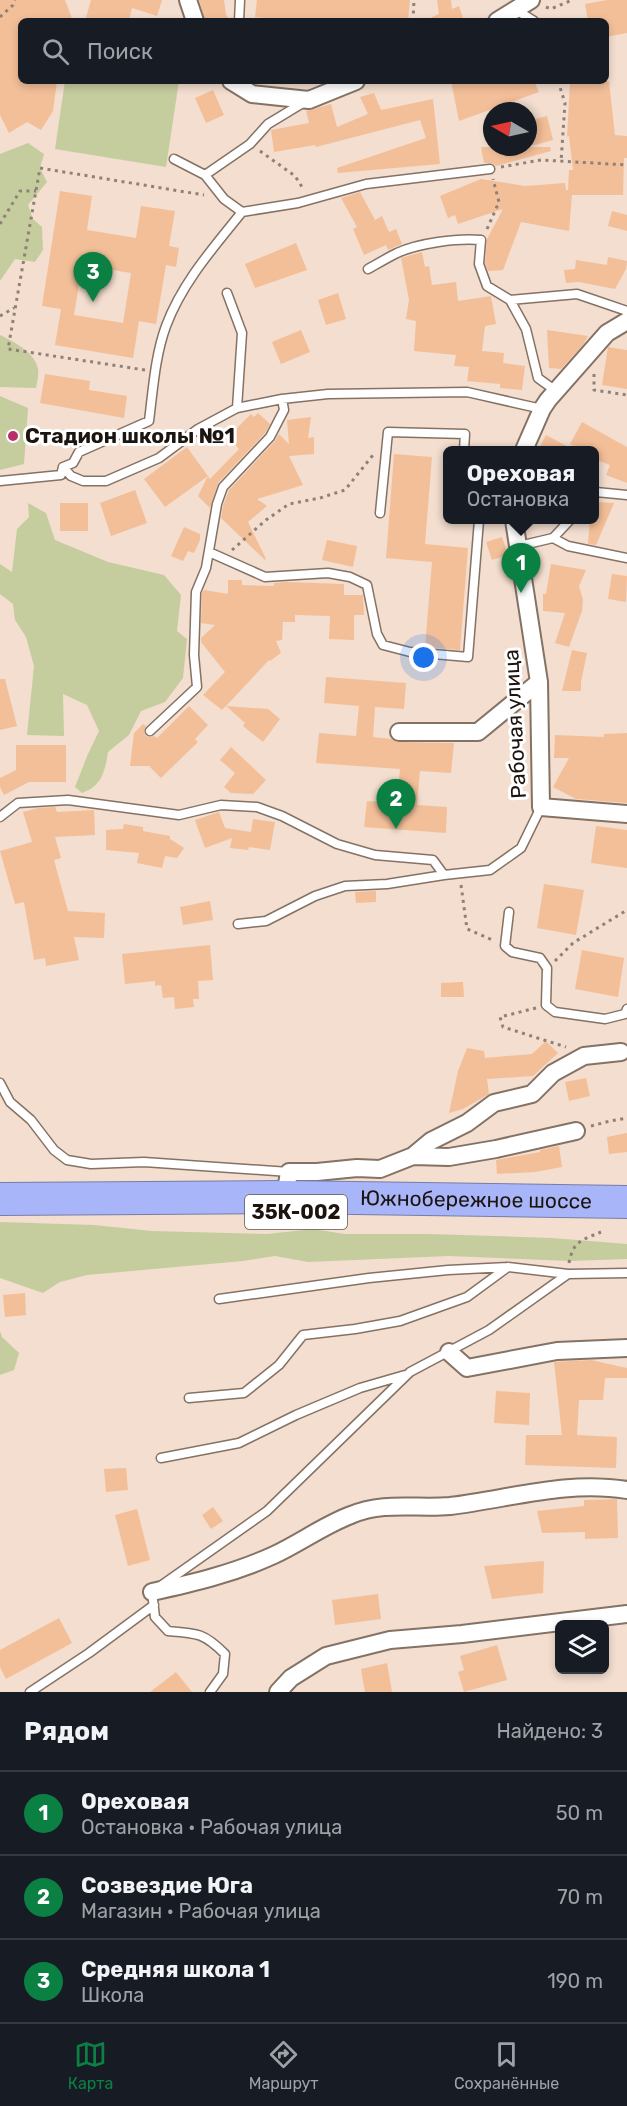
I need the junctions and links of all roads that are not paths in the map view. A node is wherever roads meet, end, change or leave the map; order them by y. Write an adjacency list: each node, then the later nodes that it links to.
1 (188, 0): 4 (street)
2 (240, 0): 5 (lane)
3 (526, 3): 6 (street); 7 (lane)
4 (194, 18)
5 (239, 18)
6 (502, 18)
7 (533, 18)
8 (236, 84): 10 (street)
9 (349, 84): 10 (street)
10 (309, 100): 13 (lane)
11 (174, 159): 13 (lane)
12 (490, 169): 14 (lane)
13 (205, 175): 14 (lane)
14 (242, 212): 26 (lane)
15 (368, 269): 17 (lane)
16 (227, 293): 22 (lane)
17 (510, 300): 18 (lane); 20 (lane)
18 (627, 311)
19 (627, 321): 20 (street)
20 (556, 391): 23 (street)
21 (282, 399): 22 (lane); 23 (lane); 36 (lane)
22 (237, 408): 26 (lane)
23 (542, 409): 25 (street)
24 (464, 446): 30 (lane)
25 (526, 446)
26 (63, 467): 27 (lane)
27 (0, 481)
28 (599, 492): 29 (lane)
29 (627, 495)
30 (380, 513)
31 (479, 524): 36 (lane)
32 (515, 524): 35 (street, Рабочая улица)
33 (566, 524): 34 (lane)
34 (553, 538): 35 (lane); 37 (lane)
35 (519, 546): 38 (street, Рабочая улица)
36 (209, 552): 39 (lane)
37 (627, 558)
38 (539, 682): 40 (street); 41 (street, Рабочая улица)
39 (150, 731)
40 (399, 732)
41 (541, 807): 42 (street, Рабочая улица); 44 (lane)
42 (627, 814)
43 (0, 817): 44 (lane)
44 (444, 875): 46 (lane)
45 (509, 912): 47 (lane)
46 (238, 924)
47 (627, 1009)
48 (621, 1052): 51 (street)
49 (0, 1083): 52 (lane)
50 (576, 1131): 51 (street)
51 (412, 1156): 52 (street)
52 (287, 1184): 53 (highway, Южнобережное шоссе); 54 (highway, Южнобережное шоссе)
53 (0, 1199)
54 (627, 1202)
55 (627, 1212): 56 (highway, Южнобережное шоссе / 35К-002)
56 (0, 1213)
57 (508, 1267): 59 (lane); 60 (lane); 64 (lane)
58 (627, 1273): 59 (lane)
59 (568, 1274): 62 (lane)
60 (219, 1299)
61 (627, 1348): 62 (street)
62 (449, 1352): 63 (lane)
63 (408, 1374): 65 (lane); 67 (lane)
64 (189, 1398)
65 (161, 1458)
66 (627, 1490): 67 (street)
67 (152, 1598): 69 (lane); 70 (lane)
68 (627, 1614): 71 (street)
69 (30, 1692)
70 (210, 1692)
71 (278, 1692)

